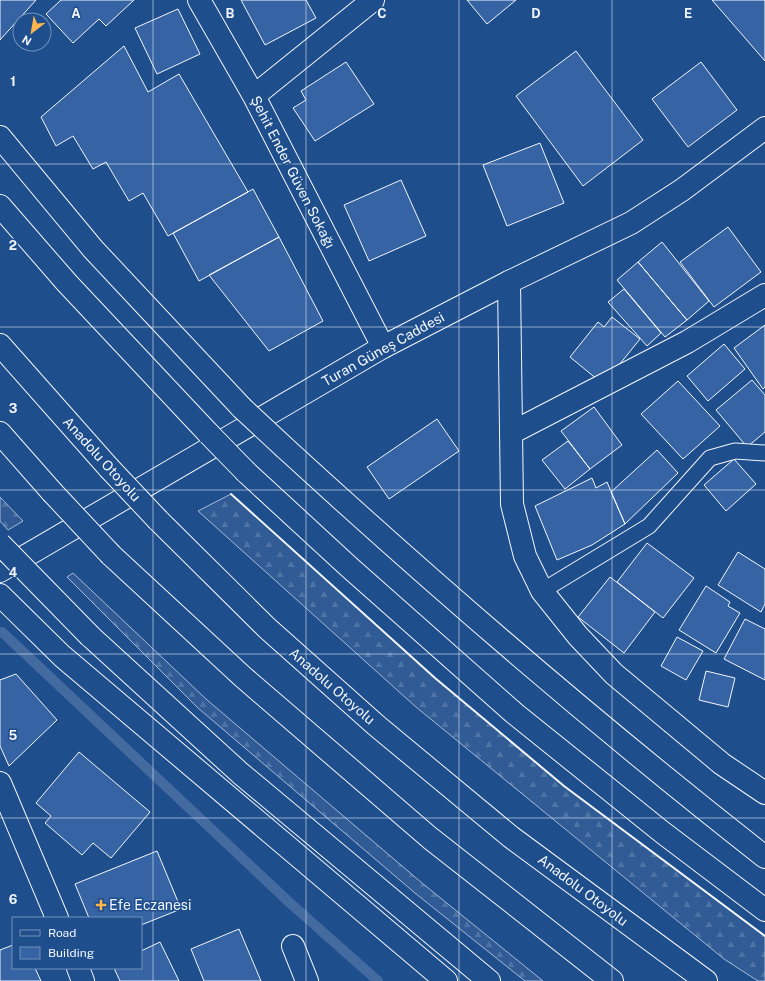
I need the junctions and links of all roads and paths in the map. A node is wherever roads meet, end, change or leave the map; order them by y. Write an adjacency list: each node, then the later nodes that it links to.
1 (199, 0): 3 (main road, Şehit Ender Güven Sokağı)
2 (373, 0): 3 (main road)
3 (254, 96): 10 (main road, Şehit Ender Güven Sokağı)
4 (765, 128): 7 (main road, Turan Güneş Caddesi)
5 (0, 137): 20 (main road, bridge)
6 (0, 206): 21 (main road, bridge)
7 (509, 282): 10 (main road, Turan Güneş Caddesi); 12 (main road)
8 (765, 295): 12 (main road)
9 (0, 345): 30 (main road, Anadolu Otoyolu, bridge)
10 (383, 347): 15 (main road, Turan Güneş Caddesi)
11 (0, 433): 29 (main road, bridge)
12 (511, 433): 16 (main road)
13 (765, 453): 16 (lane)
14 (0, 544): 28 (main road, bridge)
15 (0, 571)
16 (542, 591): 19 (main road)
17 (0, 594): 27 (main road)
18 (0, 783): 22 (main road)
19 (765, 793)
20 (765, 857)
21 (765, 910)
22 (57, 917)
23 (293, 946): 26 (main road)
24 (78, 969): 25 (main road)
25 (83, 981)
26 (307, 981)
27 (446, 981)
28 (489, 981)
29 (612, 981)
30 (706, 981)

